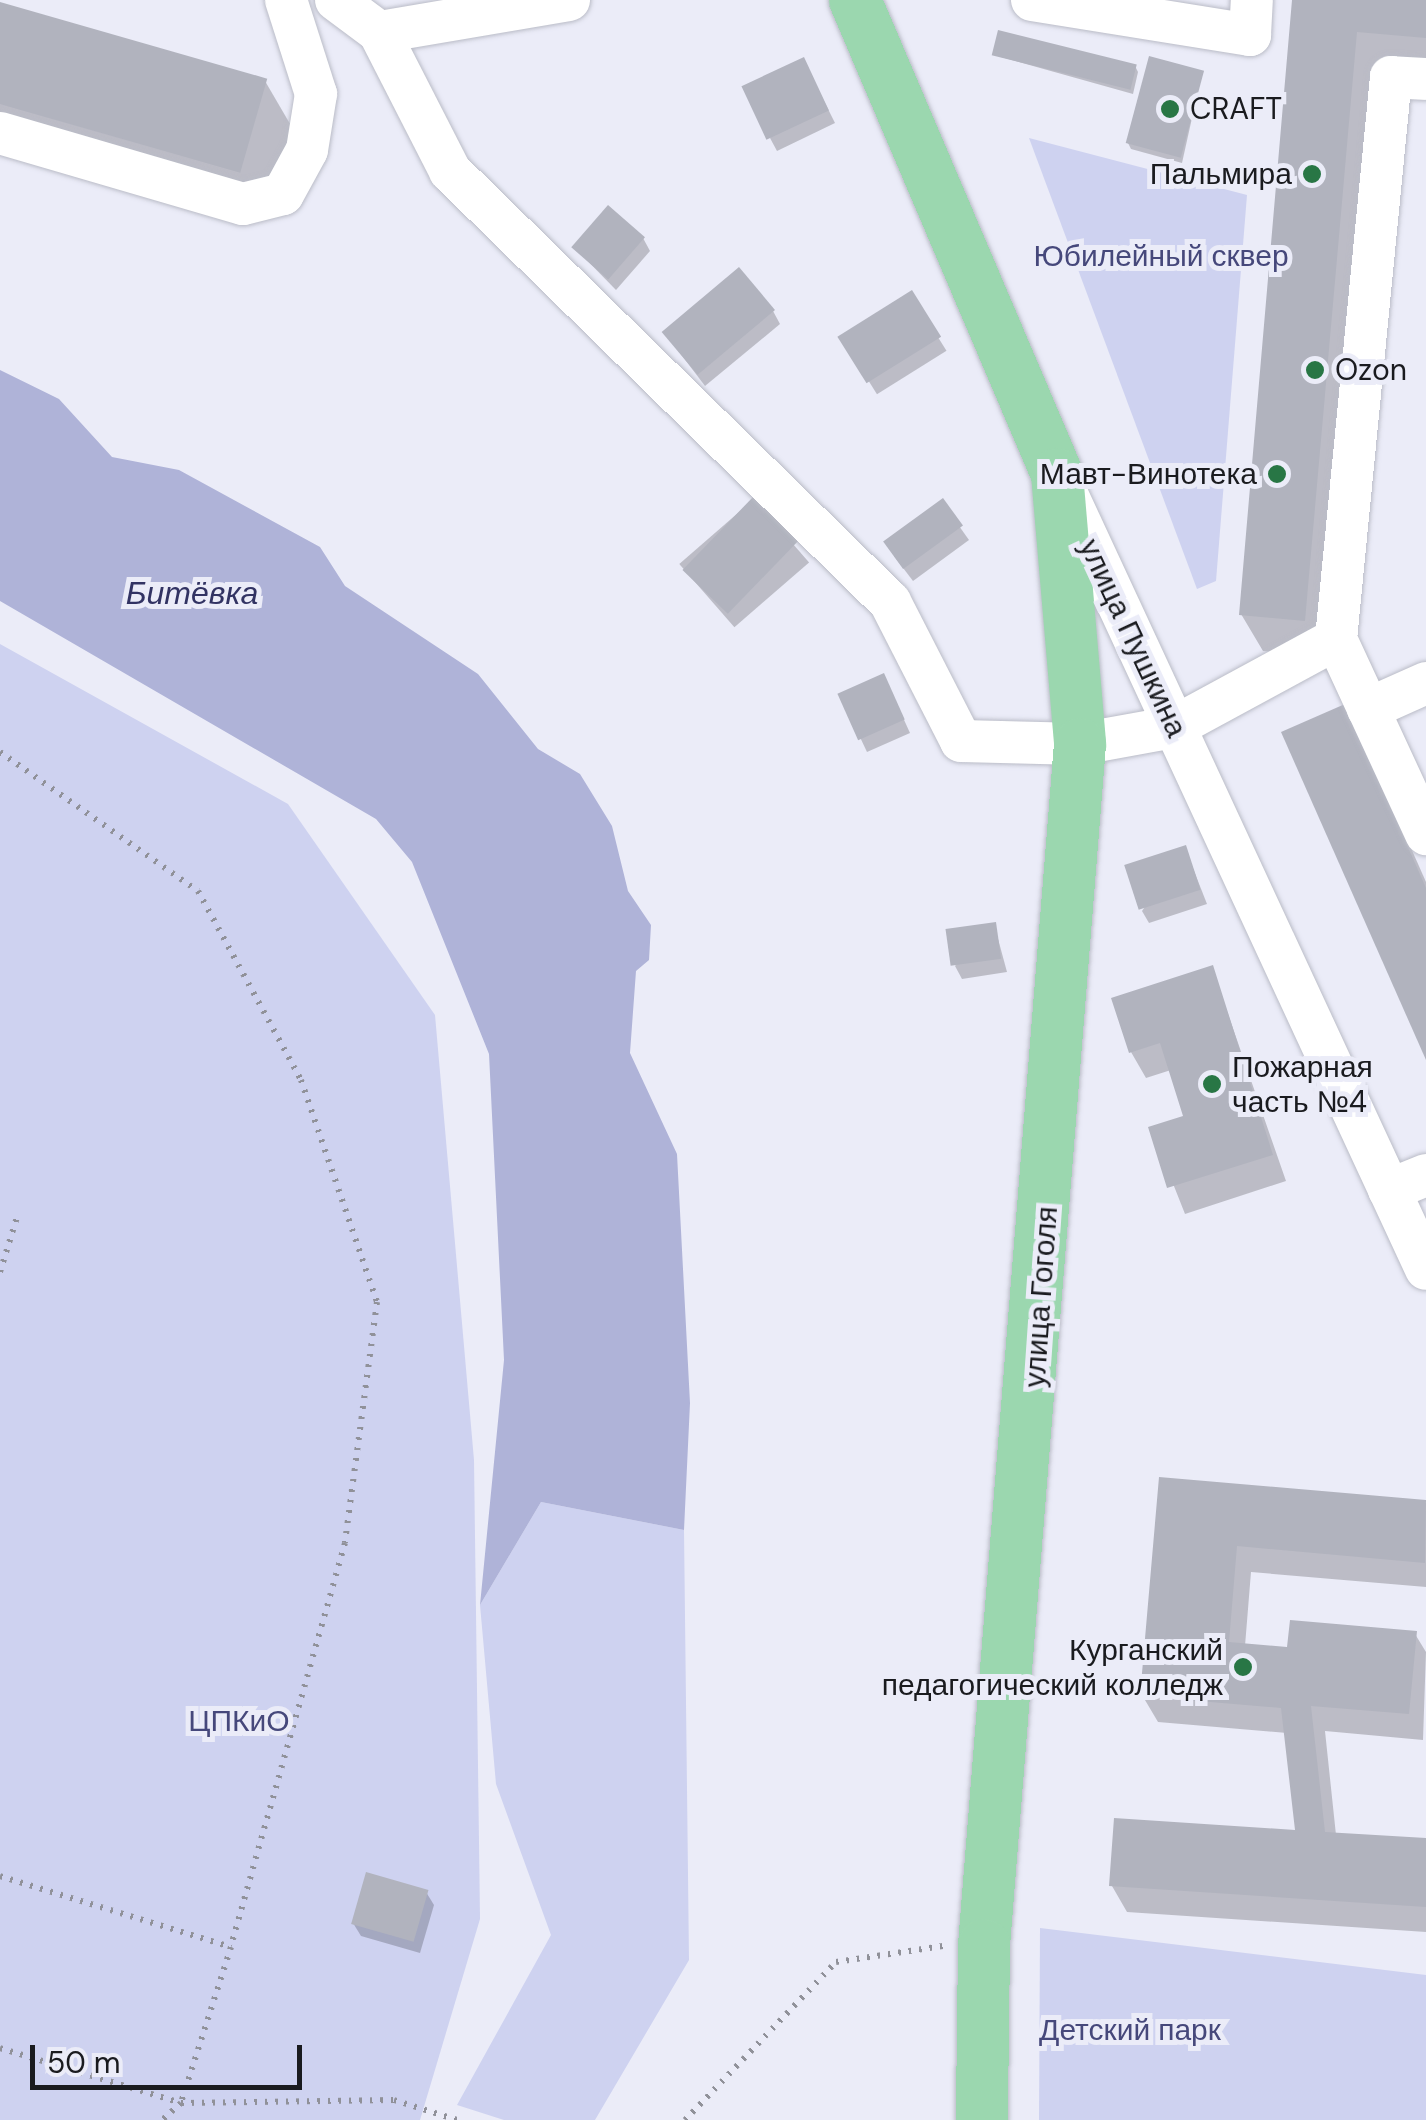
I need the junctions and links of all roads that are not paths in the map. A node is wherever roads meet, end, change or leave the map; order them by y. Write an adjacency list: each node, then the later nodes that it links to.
1 (286, 0): 9 (street)
2 (336, 0): 7 (street)
3 (569, 0): 7 (street)
4 (1032, 0): 5 (street)
5 (1252, 0)
6 (866, 3): 10 (main road, улица Пушкина)
7 (378, 32): 15 (street)
8 (1426, 79): 11 (street)
9 (0, 133)
10 (1057, 474): 14 (street, улица Пушкина); 15 (main road, улица Гоголя)
11 (1336, 639): 13 (street); 14 (street)
12 (1426, 683): 13 (street)
13 (1368, 708): 16 (street)
14 (1174, 727): 15 (street); 17 (street, улица Пушкина)
15 (1080, 744): 19 (main road, улица Гоголя)
16 (1426, 834)
17 (1408, 1183): 18 (street, улица Пушкина)
18 (1426, 1269)
19 (982, 2120)

